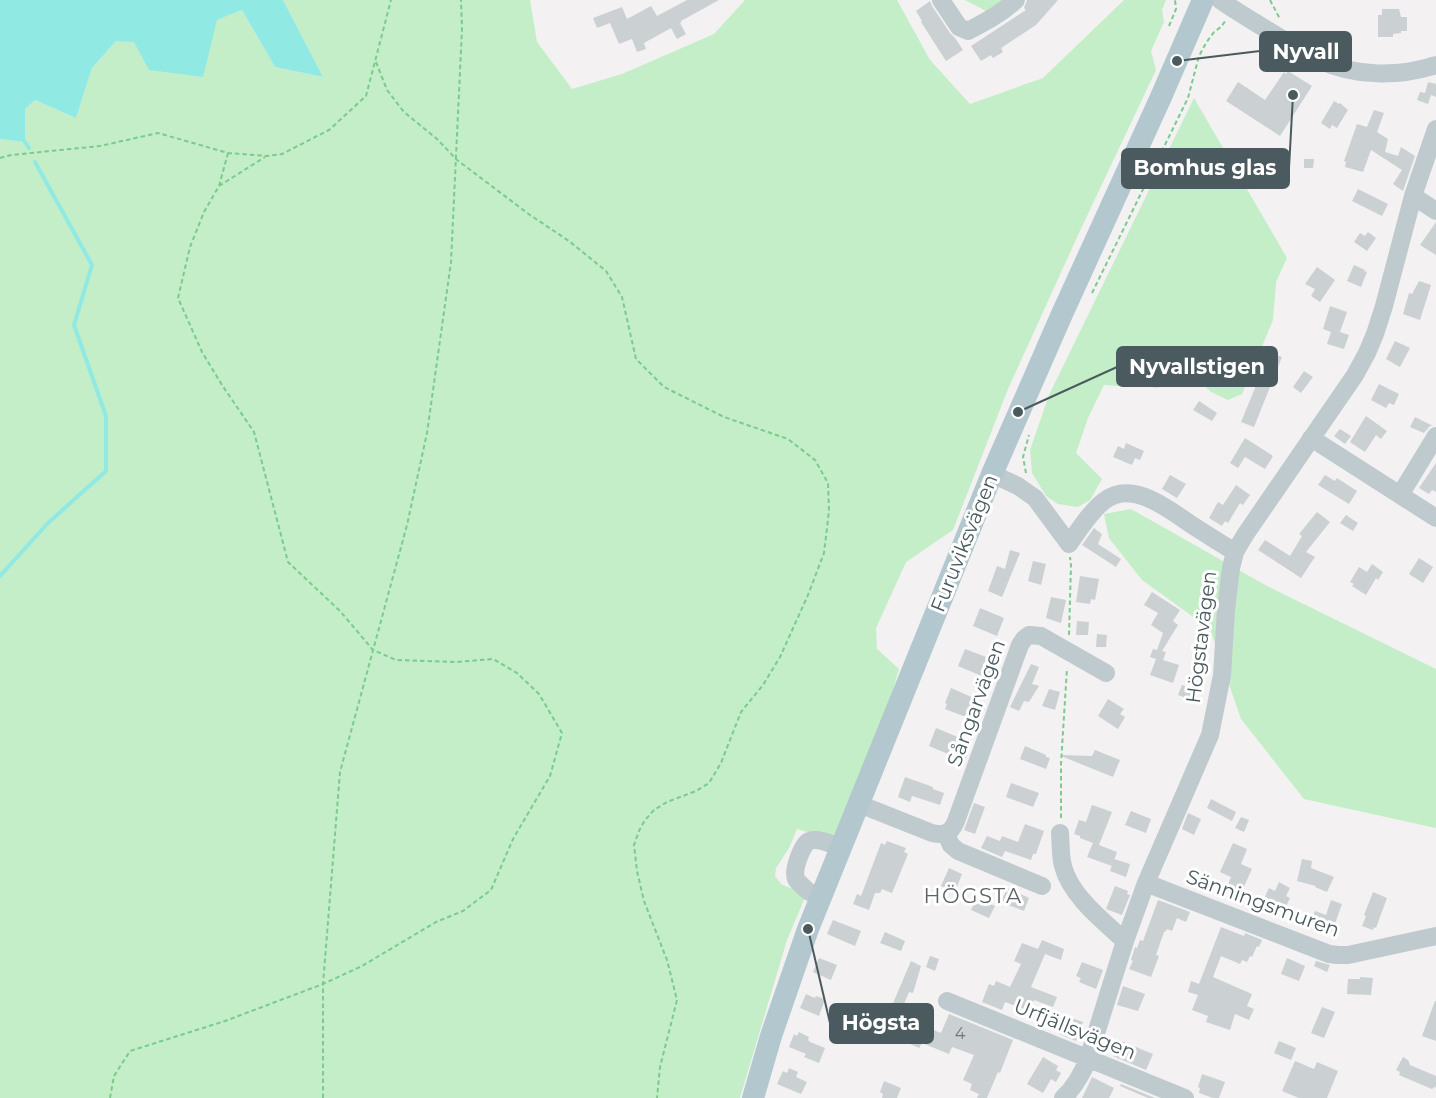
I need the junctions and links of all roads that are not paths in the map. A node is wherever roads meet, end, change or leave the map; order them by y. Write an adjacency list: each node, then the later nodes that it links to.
1 (941, 0): 2 (street)
2 (1016, 0)
3 (1203, 0): 11 (main road, Furuviksvägen)
4 (1220, 0): 5 (street)
5 (1436, 65)
6 (1436, 129): 7 (street, Högstavägen)
7 (1413, 196): 8 (street); 10 (street, Högstavägen)
8 (1436, 212)
9 (1436, 436): 12 (street)
10 (1311, 438): 12 (street); 14 (street, Högstavägen)
11 (992, 474): 14 (street); 16 (main road, Furuviksvägen)
12 (1400, 495): 13 (street)
13 (1436, 518)
14 (1235, 552): 20 (street, Högstavägen)
15 (1106, 673): 18 (street, Sångarvägen)
16 (859, 804): 18 (street); 19 (main road, Furuviksvägen)
17 (1060, 833): 24 (street)
18 (946, 834): 21 (street)
19 (841, 848): 22 (street); 27 (main road, Furuviksvägen)
20 (1146, 883): 23 (street, Sänningsmuren); 24 (street, Högstavägen)
21 (1042, 886)
22 (810, 892)
23 (1436, 936)
24 (1125, 941): 26 (street, Högstavägen)
25 (947, 1001): 26 (street, Urfjällsvägen)
26 (1088, 1059): 28 (street, Högstavägen); 29 (street, Urfjällsvägen)
27 (757, 1096)
28 (1063, 1098)
29 (1185, 1098)

